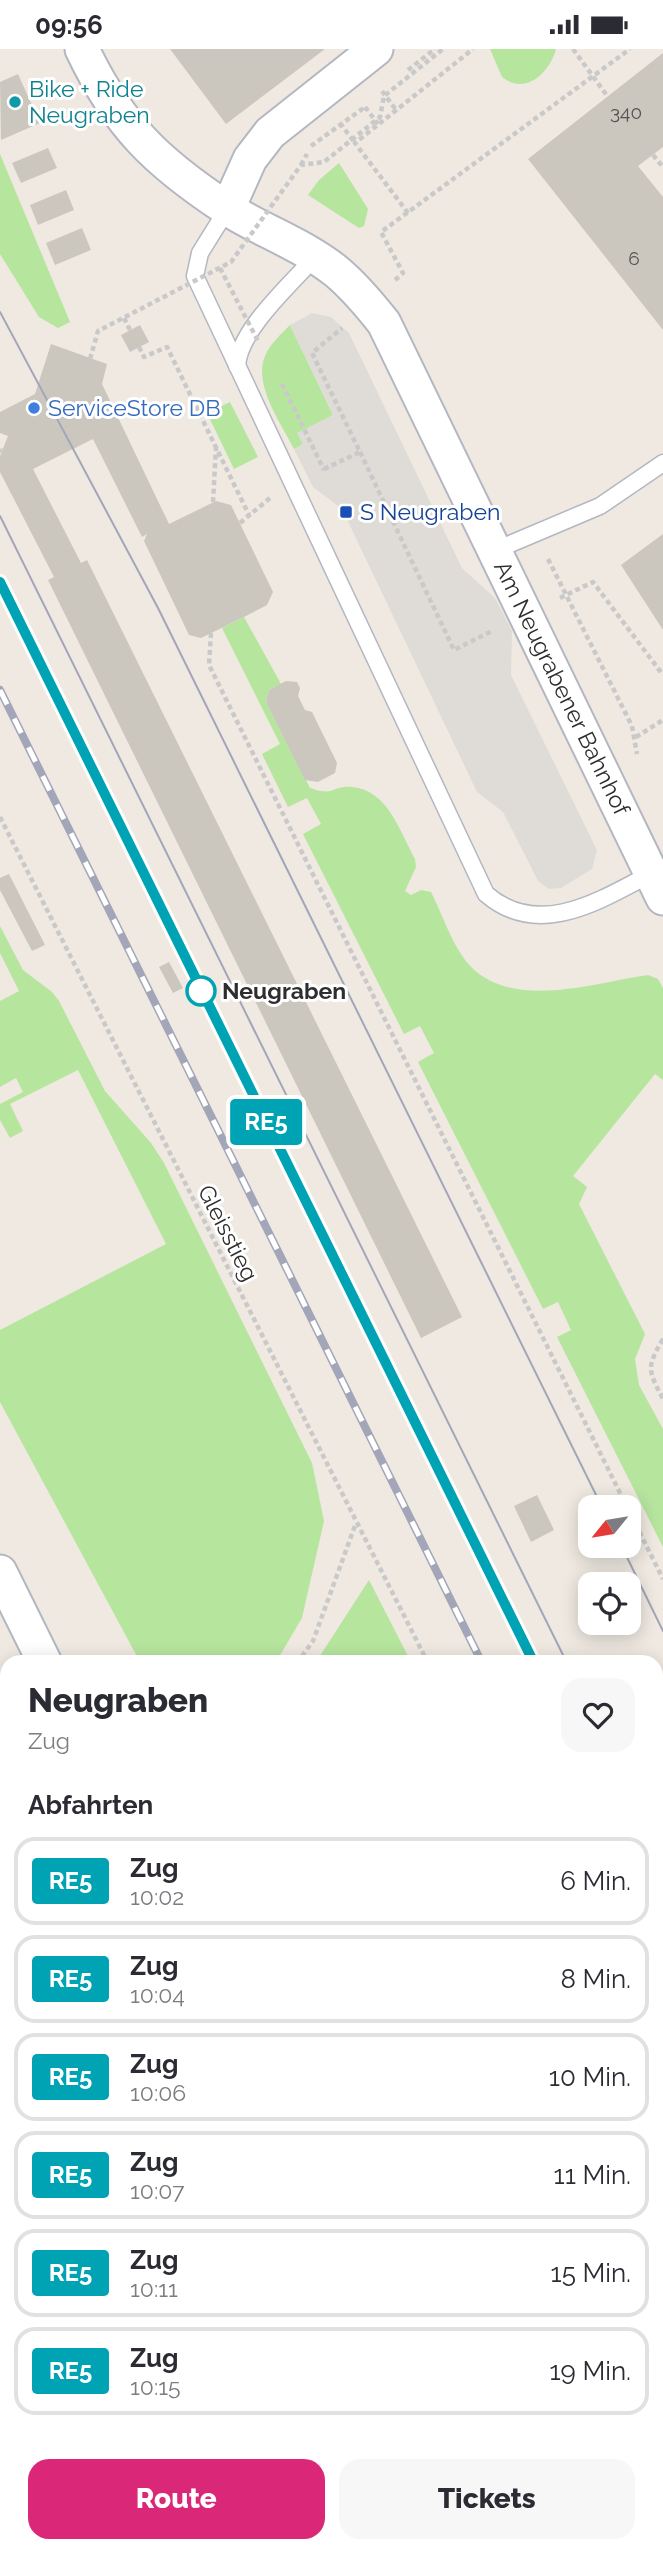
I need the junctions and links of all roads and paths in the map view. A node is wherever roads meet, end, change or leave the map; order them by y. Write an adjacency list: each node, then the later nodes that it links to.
1 (82, 49): 15 (street, Am Neugrabener Bahnhof)
2 (376, 49): 15 (street)
3 (443, 49): 18 (path, bridge)
4 (473, 49): 9 (path)
5 (573, 49): 7 (path)
6 (630, 49): 7 (path)
7 (592, 77): 8 (path); 16 (path)
8 (608, 97)
9 (378, 124): 11 (path, bridge); 12 (path, bridge)
10 (348, 134): 11 (path, bridge)
11 (355, 142): 16 (path)
12 (311, 146)
13 (653, 155): 14 (path)
14 (663, 167)
15 (228, 208): 17 (street, Am Neugrabener Bahnhof); 25 (lane)
16 (408, 213): 19 (path)
17 (315, 257): 19 (street, Am Neugrabener Bahnhof); 25 (lane)
18 (220, 268): 20 (path, bridge); 22 (path, bridge)
19 (369, 304): 27 (path); 35 (street, Am Neugrabener Bahnhof)
20 (124, 318): 21 (path); 24 (path, bridge)
21 (130, 330)
22 (260, 343)
23 (139, 347): 26 (path)
24 (90, 359)
25 (237, 366): 30 (lane)
26 (216, 447): 31 (path); 32 (path)
27 (360, 452): 29 (path); 37 (path)
28 (663, 463): 34 (lane)
29 (324, 469)
30 (292, 484): 32 (path); 44 (lane)
31 (213, 502)
32 (249, 515): 33 (path)
33 (240, 523)
34 (535, 533): 35 (lane); 36 (path)
35 (496, 550): 44 (street, Am Neugrabener Bahnhof)
36 (566, 595): 39 (path); 41 (path)
37 (497, 629)
38 (211, 633): 47 (path)
39 (663, 675)
40 (663, 720): 41 (path)
41 (636, 737): 42 (path)
42 (638, 761)
43 (0, 817): 48 (path, Gleisstieg)
44 (659, 879)
45 (663, 1339): 46 (path)
46 (663, 1399)
47 (622, 1495)
48 (356, 1522): 53 (path); 54 (path, Gleisstieg)
49 (641, 1534): 51 (path)
50 (0, 1572): 52 (street)
51 (663, 1579)
52 (41, 1655)
53 (303, 1655)
54 (424, 1655)

